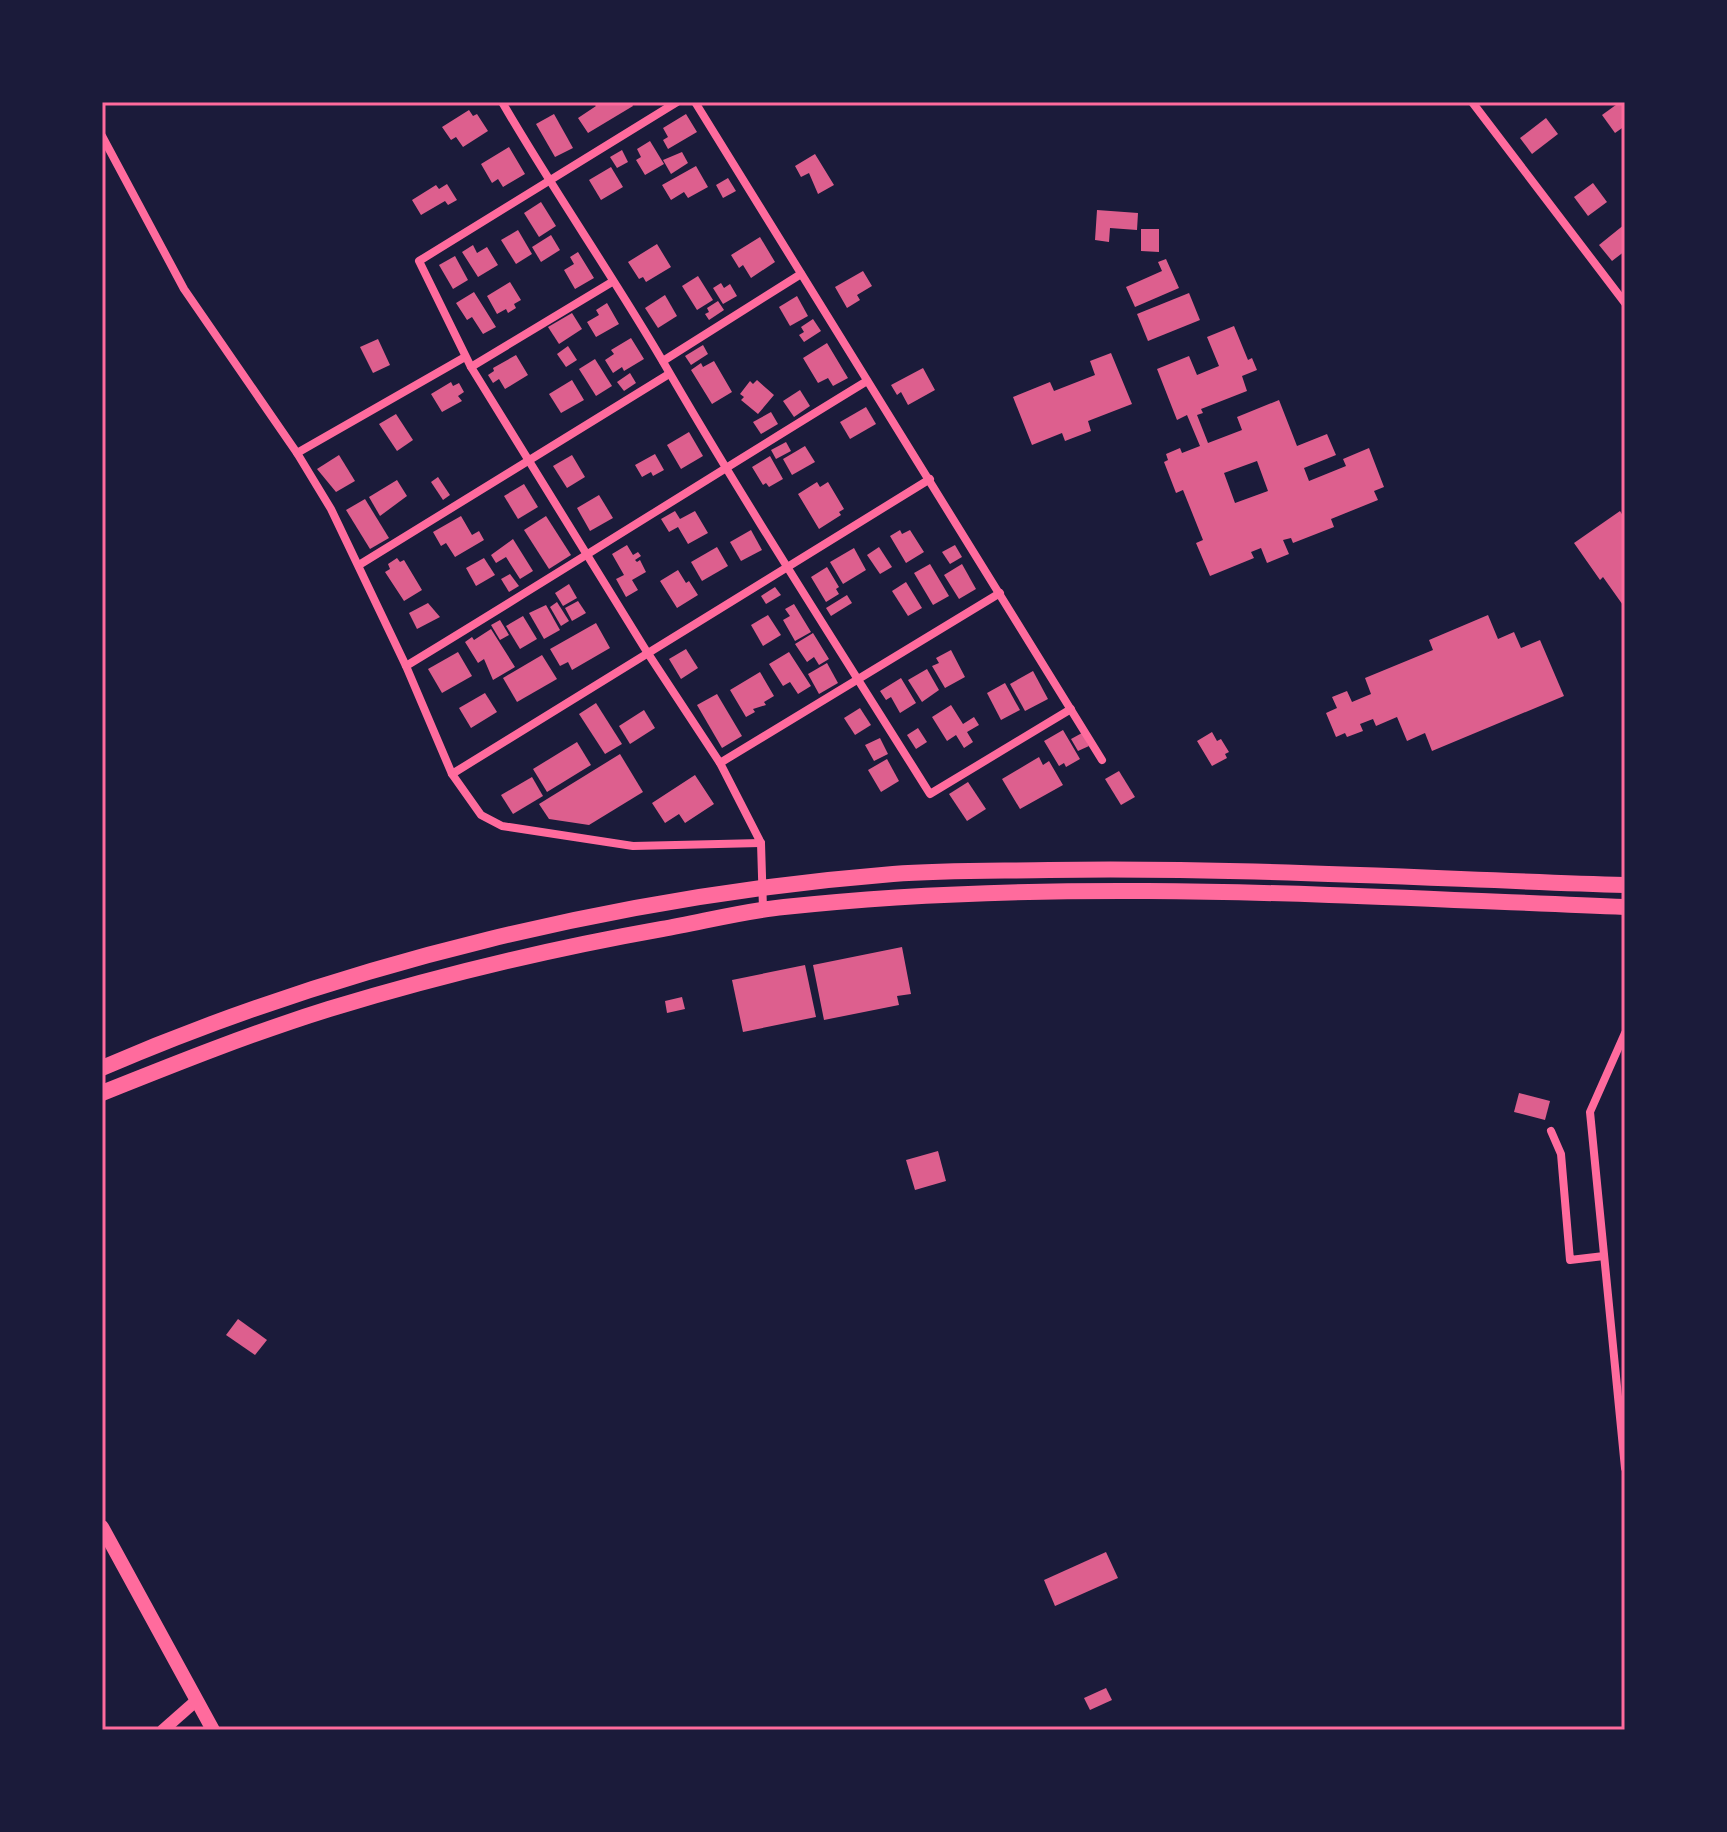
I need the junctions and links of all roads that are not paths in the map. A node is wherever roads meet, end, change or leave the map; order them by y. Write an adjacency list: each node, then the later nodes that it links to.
1 (502, 102): 6 (street)
2 (677, 102): 6 (street)
3 (695, 102): 7 (street)
4 (1472, 102): 9 (street)
5 (102, 136): 15 (street)
6 (548, 182): 8 (street); 10 (street)
7 (801, 274): 11 (street); 14 (street)
8 (612, 282): 11 (street); 12 (street)
9 (1625, 303)
10 (465, 357): 12 (street); 15 (street)
11 (663, 361): 13 (street)
12 (471, 367): 16 (street)
13 (669, 374): 16 (street); 17 (street)
14 (867, 381): 17 (street); 18 (street)
15 (297, 453): 20 (street)
16 (530, 460): 19 (street); 20 (street)
17 (726, 467): 19 (street); 21 (street)
18 (930, 479): 21 (street); 22 (street)
19 (588, 557): 23 (street); 24 (street)
20 (359, 565): 24 (street)
21 (787, 567): 23 (street); 25 (street)
22 (1000, 593): 25 (street); 26 (street)
23 (647, 652): 28 (street); 29 (street)
24 (406, 666): 29 (street)
25 (859, 679): 26 (street); 28 (street)
26 (1071, 709): 27 (street)
27 (1102, 760)
28 (720, 763): 30 (street)
29 (452, 774): 30 (street)
30 (761, 843): 32 (street)
31 (1625, 885): 32 (highway)
32 (762, 888): 34 (street); 36 (highway)
33 (1625, 907): 34 (highway)
34 (763, 909): 37 (highway)
35 (1625, 1033): 39 (street)
36 (102, 1068)
37 (102, 1093)
38 (1551, 1131): 39 (street)
39 (1604, 1256): 40 (street)
40 (1625, 1468)
41 (102, 1527): 42 (main road)
42 (197, 1700): 43 (street); 44 (main road)
43 (163, 1730)
44 (213, 1730)

